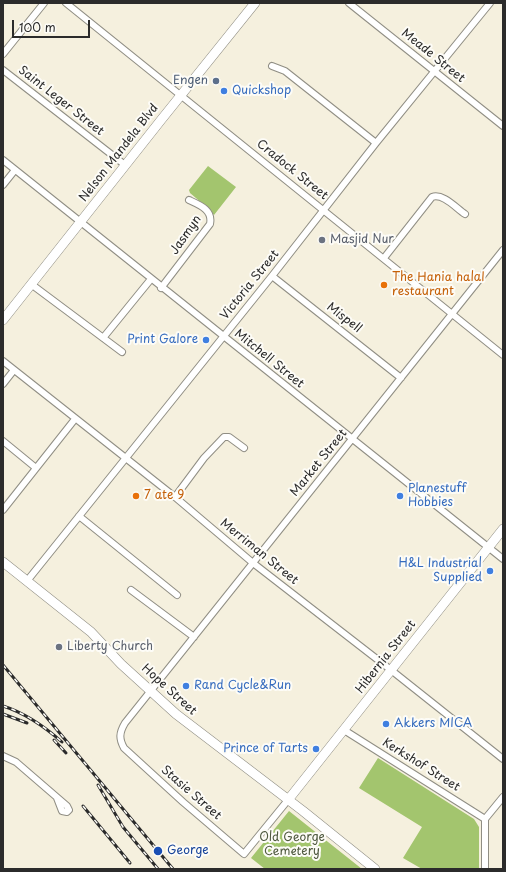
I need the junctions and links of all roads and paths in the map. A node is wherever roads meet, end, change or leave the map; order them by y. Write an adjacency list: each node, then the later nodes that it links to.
1 (44, 3): 6 (street)
2 (66, 3): 10 (street, Cradock Street)
3 (255, 3): 10 (street, Nelson Mandela Blvd)
4 (349, 3): 9 (street, Meade Street)
5 (490, 3): 9 (street, Victoria Street)
6 (3, 54)
7 (272, 66): 12 (street)
8 (3, 70): 14 (street, Saint Leger Street)
9 (434, 71): 11 (street, Meade Street); 12 (street, Victoria Street)
10 (181, 94): 14 (street, Nelson Mandela Blvd); 18 (street, Cradock Street)
11 (503, 126)
12 (376, 143): 18 (street, Victoria Street)
13 (3, 160): 15 (street, Mitchell Street)
14 (125, 165): 20 (street, Nelson Mandela Blvd)
15 (15, 170): 16 (street); 20 (street, Mitchell Street)
16 (3, 186)
17 (189, 200): 26 (street, Jasmyn)
18 (324, 210): 22 (street, Cradock Street); 23 (street, Victoria Street)
19 (465, 214): 22 (street)
20 (80, 221): 24 (street, Mitchell Street); 25 (street, Nelson Mandela Blvd)
21 (503, 250): 27 (street, Market Street)
22 (384, 258): 27 (street, Cradock Street)
23 (272, 276): 29 (street, Victoria Street); 35 (street, Mispell)
24 (151, 279): 26 (street, Mitchell Street); 30 (street)
25 (31, 284): 28 (street, Nelson Mandela Blvd); 30 (street)
26 (161, 288): 29 (street, Mitchell Street)
27 (451, 314): 32 (street, Cradock Street); 35 (street, Market Street)
28 (3, 320)
29 (223, 337): 39 (street, Mitchell Street); 41 (street, Victoria Street)
30 (103, 338): 31 (street)
31 (122, 352)
32 (503, 355)
33 (3, 361): 34 (street, Merriman Street)
34 (14, 370): 36 (street); 37 (street, Merriman Street)
35 (401, 378): 39 (street, Market Street)
36 (3, 384)
37 (75, 419): 41 (street, Merriman Street); 42 (street)
38 (3, 440): 42 (street)
39 (352, 440): 47 (street, Mitchell Street); 50 (street, Market Street)
40 (244, 448): 43 (street)
41 (126, 458): 43 (street, Merriman Street); 45 (street, Victoria Street)
42 (36, 468): 44 (street)
43 (175, 497): 50 (street, Merriman Street)
44 (3, 510)
45 (79, 516): 51 (street, Victoria Street); 53 (street)
46 (503, 529): 47 (street, Hibernia Street)
47 (489, 547): 48 (street, Mitchell Street); 55 (street, Hibernia Street)
48 (503, 559)
49 (3, 562): 51 (street, Hope Street)
50 (253, 563): 54 (street, Market Street); 55 (street, Merriman Street)
51 (27, 581): 56 (street, Hope Street)
52 (131, 590): 54 (street)
53 (177, 596)
54 (194, 637): 56 (street, Market Street)
55 (391, 670): 57 (street, Hibernia Street); 59 (street, Merriman Street)
56 (151, 691): 62 (street, Hope Street); 62 (street, Stasie Street)
57 (344, 730): 62 (street, Hibernia Street); 63 (street, Kerkshof Street)
58 (3, 756): 61 (street)
59 (503, 760)
60 (503, 797): 63 (street)
61 (56, 798)
62 (288, 800): 64 (street, Hope Street)
63 (485, 818): 65 (street)
64 (374, 869)
65 (485, 869)

